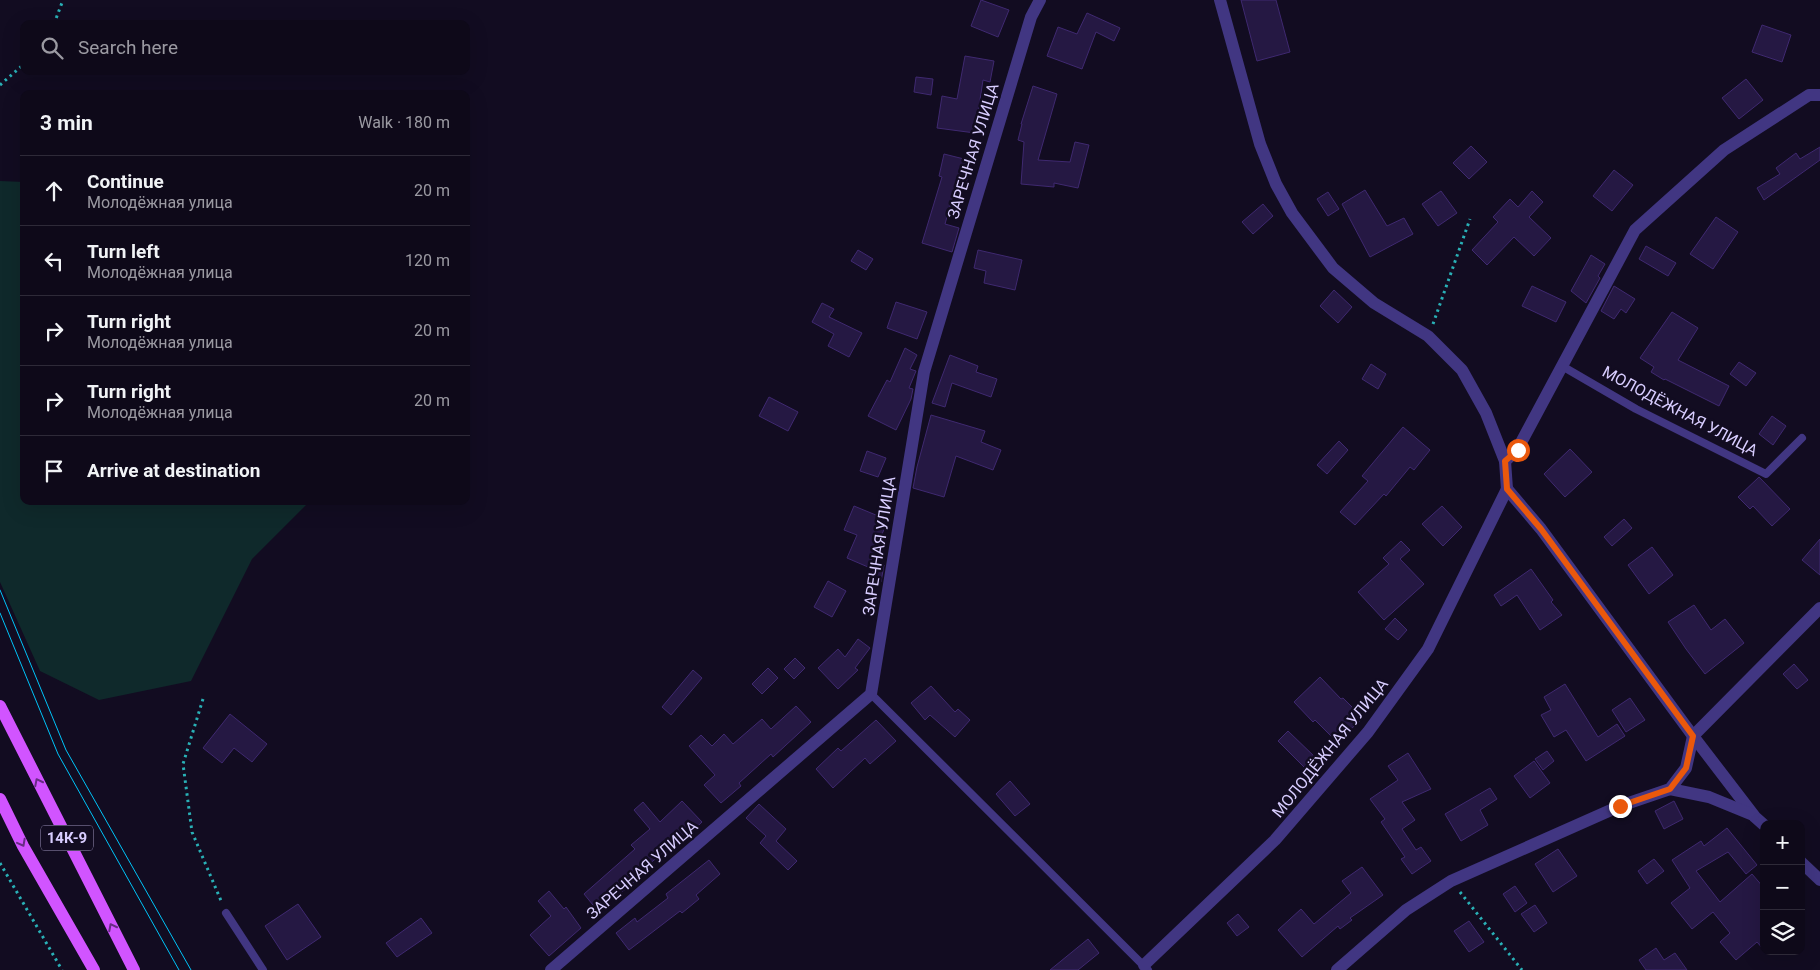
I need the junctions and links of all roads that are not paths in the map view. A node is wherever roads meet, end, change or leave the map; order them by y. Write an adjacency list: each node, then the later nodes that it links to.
1 (1040, 0): 9 (street, ЗАРЕЧНАЯ УЛИЦА)
2 (1220, 0): 6 (street)
3 (1820, 95): 4 (street)
4 (1562, 366): 5 (lane, МОЛОДЁЖНАЯ УЛИЦА); 6 (street)
5 (1802, 438)
6 (1505, 461): 7 (street)
7 (1507, 489): 11 (street); 18 (street, МОЛОДЁЖНАЯ УЛИЦА)
8 (1820, 608): 11 (street)
9 (871, 694): 18 (lane); 22 (street, ЗАРЕЧНАЯ УЛИЦА)
10 (0, 706): 20 (main road, 14К-9, one-way to 10)
11 (1693, 736): 12 (street); 14 (street)
12 (1670, 789): 14 (street); 23 (street)
13 (0, 799): 19 (main road, 14К-9, one-way to 19)
14 (1759, 821)
15 (1804, 865): 16 (street)
16 (1820, 880)
17 (226, 913): 21 (lane)
18 (1146, 968)
19 (94, 970)
20 (134, 970)
21 (263, 970)
22 (551, 970)
23 (1337, 970)

